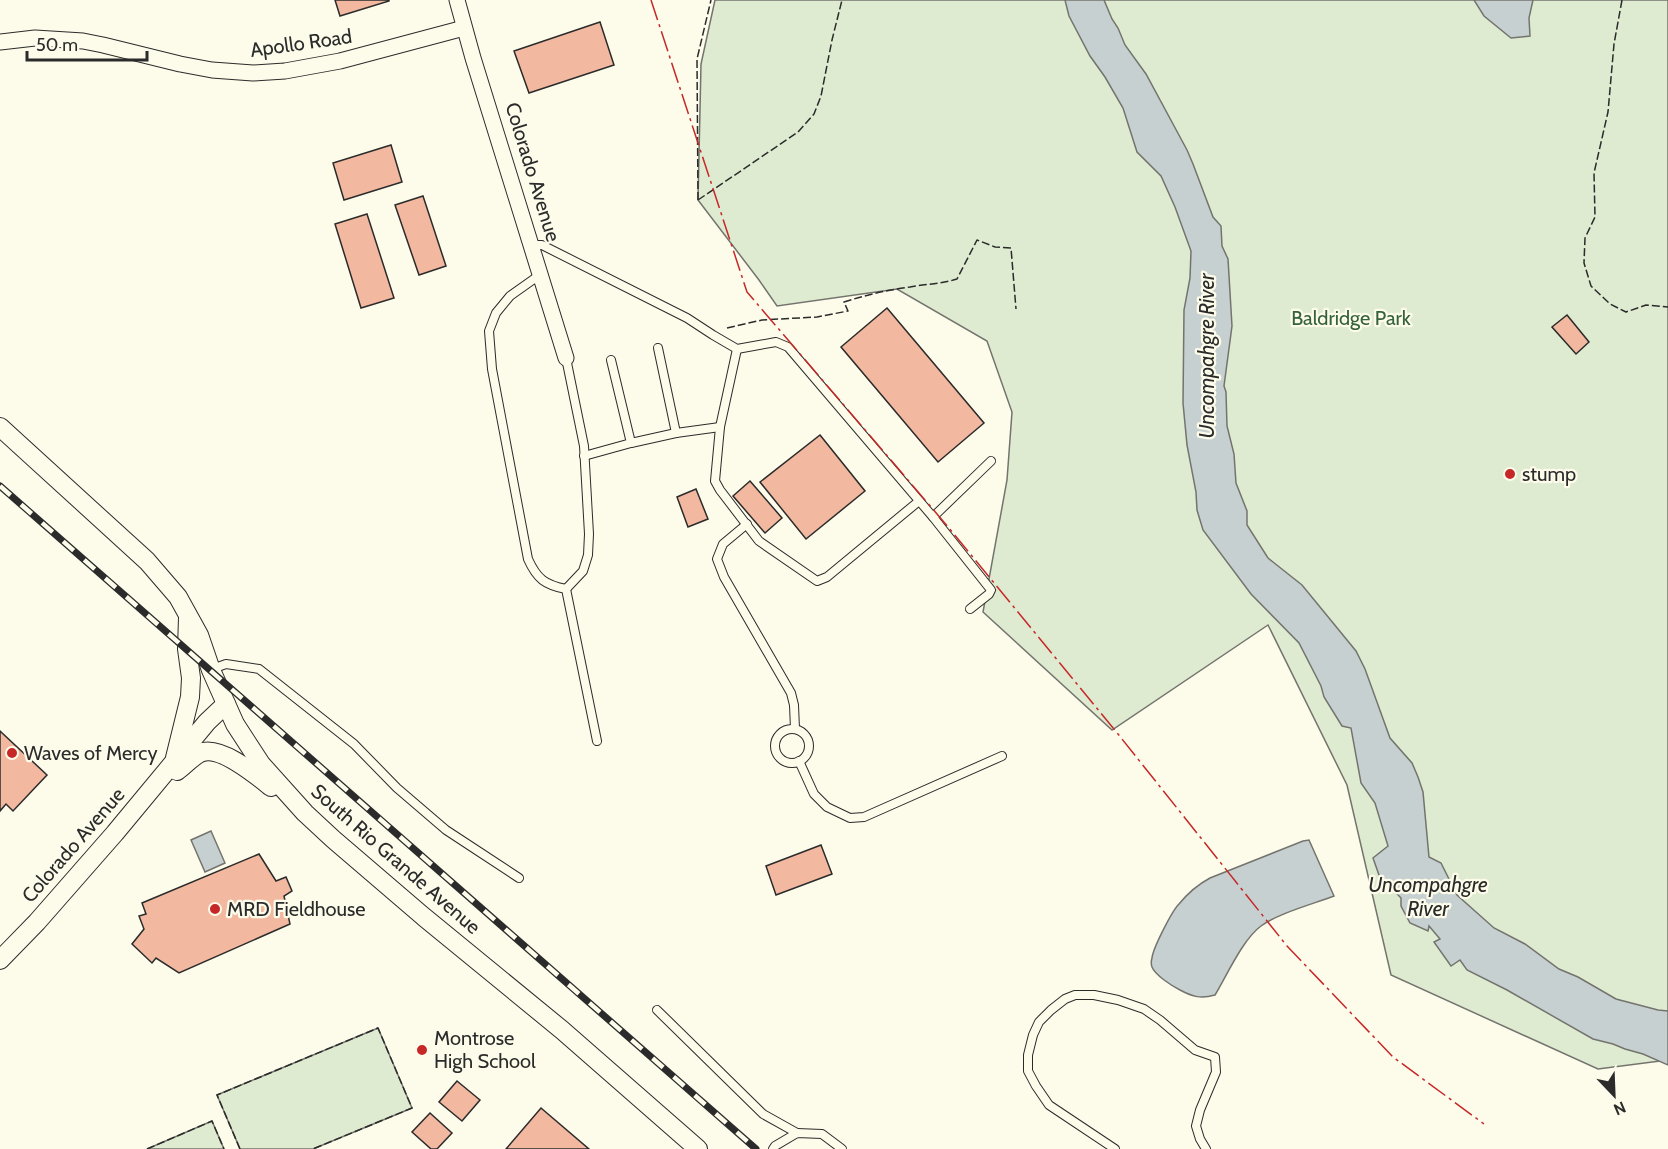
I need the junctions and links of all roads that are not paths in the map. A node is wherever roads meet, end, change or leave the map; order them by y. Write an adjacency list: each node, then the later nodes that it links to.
1 (457, 0): 2 (street, Colorado Avenue)
2 (464, 28): 3 (street, Apollo Road); 4 (street, Colorado Avenue)
3 (0, 42)
4 (532, 245): 5 (street, Colorado Avenue); 7 (lane)
5 (541, 274): 8 (street, Colorado Avenue); 19 (lane)
6 (658, 348): 12 (lane)
7 (737, 349): 10 (lane); 16 (lane)
8 (566, 358): 14 (lane)
9 (611, 360): 13 (lane)
10 (720, 426): 12 (lane); 18 (lane)
11 (0, 427): 21 (street, South Rio Grande Avenue)
12 (676, 433): 13 (lane)
13 (631, 443): 14 (lane)
14 (584, 456): 19 (lane)
15 (991, 461): 17 (lane)
16 (919, 501): 17 (lane); 18 (lane)
17 (933, 517): 20 (lane)
18 (747, 524): 24 (lane)
19 (566, 589): 25 (lane)
20 (970, 609)
21 (189, 615): 22 (street, South Rio Grande Avenue); 28 (street)
22 (211, 670): 23 (street, South Rio Grande Avenue); 31 (lane)
23 (226, 704): 28 (street, Colorado Avenue); 30 (street, South Rio Grande Avenue)
24 (795, 729): 27 (lane); 27 (lane)
25 (597, 741)
26 (1002, 756): 27 (lane)
27 (799, 761)
28 (173, 765): 29 (street, Colorado Avenue)
29 (149, 792): 30 (street); 32 (street, Colorado Avenue)
30 (305, 813): 35 (street, South Rio Grande Avenue)
31 (519, 878)
32 (0, 960)
33 (657, 1010): 34 (lane)
34 (796, 1133): 36 (lane); 37 (lane)
35 (698, 1149)
36 (773, 1149)
37 (842, 1149)
38 (1115, 1149): 39 (lane)
39 (1206, 1149)

